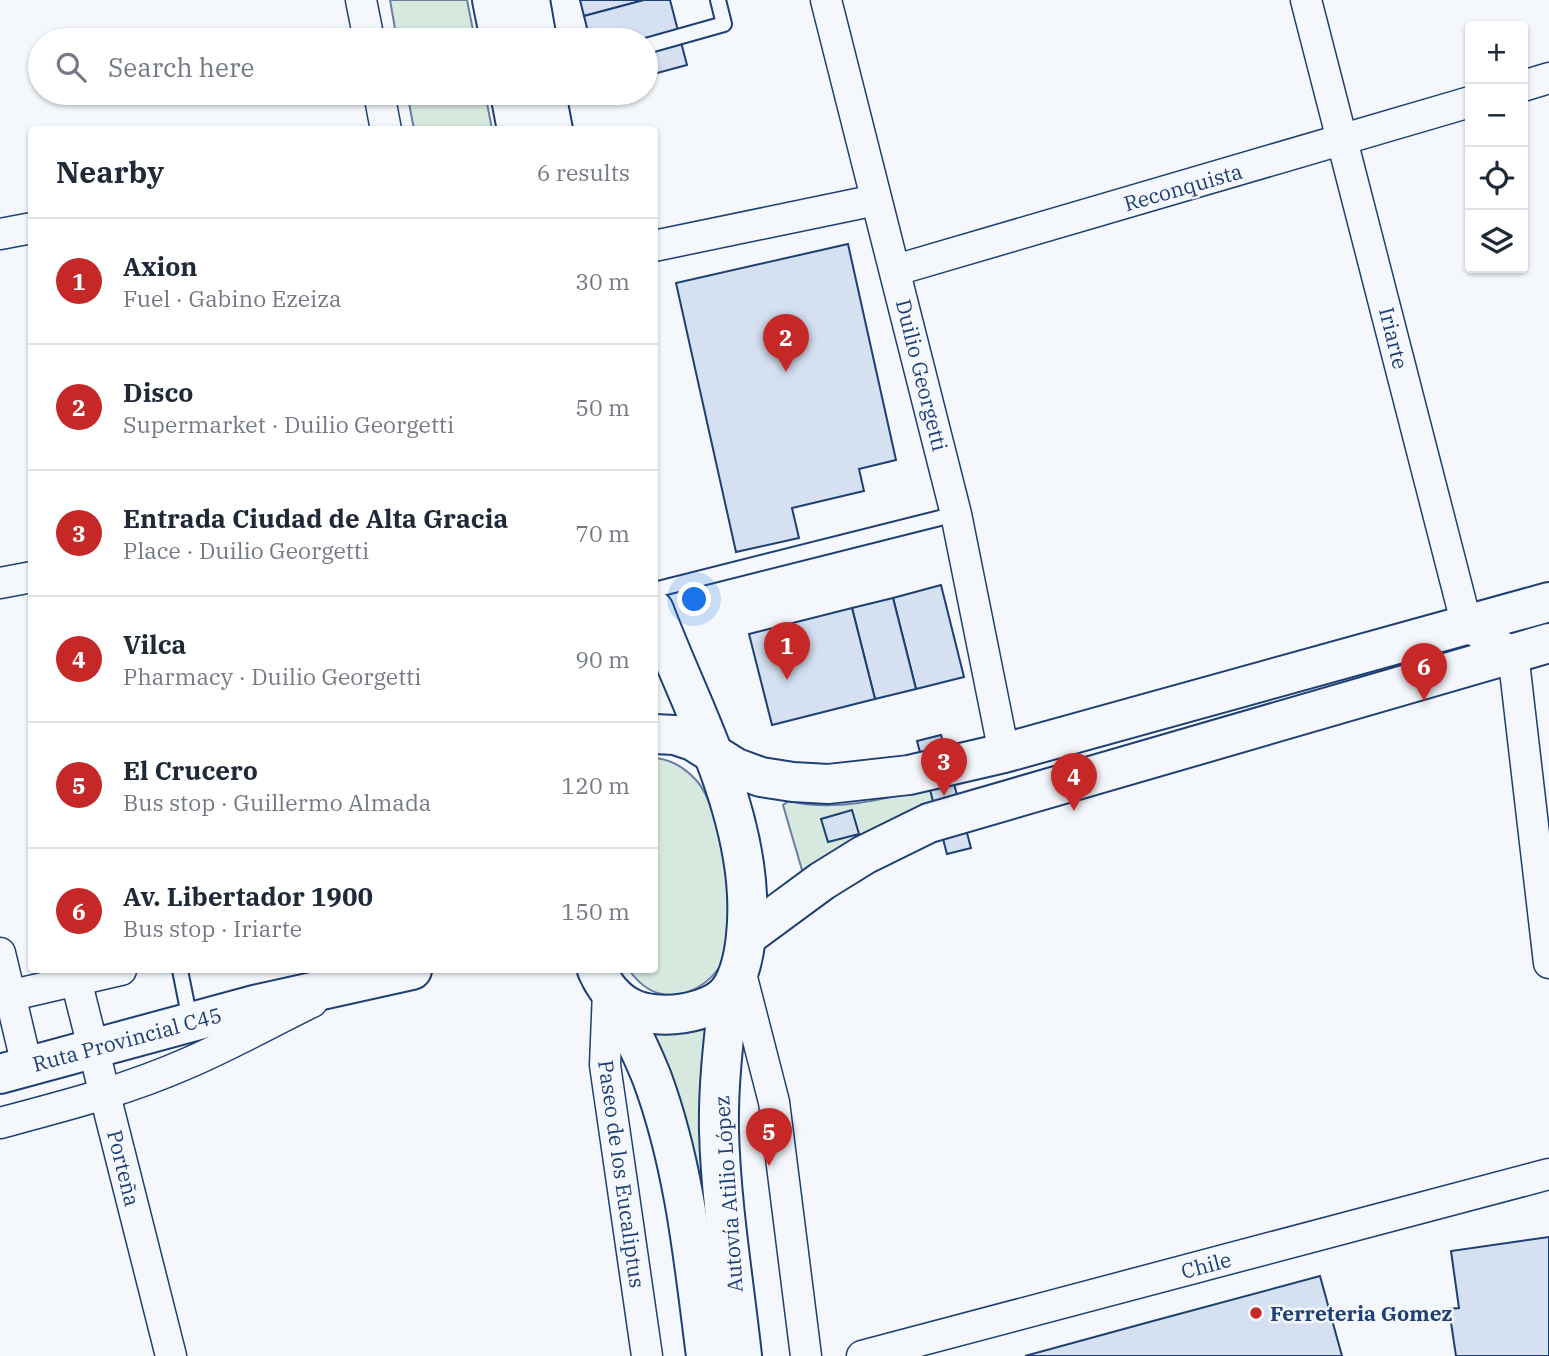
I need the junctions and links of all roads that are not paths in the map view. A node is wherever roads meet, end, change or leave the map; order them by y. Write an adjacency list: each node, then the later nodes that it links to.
1 (361, 0): 7 (street)
2 (492, 0): 8 (main road)
3 (530, 0): 9 (main road)
4 (718, 0): 10 (lane)
5 (827, 0): 21 (street, Duilio Georgetti)
6 (1306, 0): 20 (street, Iriarte)
7 (367, 28)
8 (498, 28)
9 (535, 28)
10 (658, 43)
11 (1549, 78): 12 (street)
12 (1528, 84)
13 (1465, 103): 20 (street, Reconquista)
14 (381, 105): 17 (street)
15 (512, 105): 18 (main road)
16 (548, 105): 19 (main road)
17 (385, 126)
18 (516, 126)
19 (552, 126)
20 (1343, 140): 25 (street, Reconquista); 32 (street, Iriarte)
21 (876, 200): 24 (street); 25 (street, Duilio Georgetti)
22 (28, 229): 23 (street)
23 (0, 234)
24 (658, 245)
25 (896, 270): 26 (street, Duilio Georgetti)
26 (956, 514): 29 (lane); 37 (street, Duilio Georgetti)
27 (28, 578): 28 (street)
28 (0, 583)
29 (658, 589)
30 (1549, 602): 32 (main road)
31 (658, 620): 36 (main road, Autovía Atilio López)
32 (1467, 626): 34 (street); 37 (main road)
33 (1549, 643): 34 (main road)
34 (1513, 653): 39 (street); 40 (main road)
35 (658, 734): 36 (main road)
36 (712, 753): 37 (main road); 40 (main road, Autovía Atilio López)
37 (1004, 753)
38 (0, 953): 47 (street)
39 (1549, 963)
40 (738, 965): 46 (main road); 57 (main road, Autovía Atilio López); 58 (street)
41 (108, 973): 45 (street)
42 (181, 973): 48 (lane)
43 (376, 973): 44 (main road, Ruta Provincial C45)
44 (340, 976): 48 (main road, Ruta Provincial C45); 51 (street)
45 (76, 980): 47 (street); 49 (street, Porteña)
46 (600, 982): 55 (street, Paseo de los Eucaliptus); 56 (main road, Autovía Atilio López)
47 (5, 997): 50 (street)
48 (191, 1022): 49 (main road, Ruta Provincial C45)
49 (94, 1048): 50 (main road, Ruta Provincial C45); 51 (street, Porteña)
50 (13, 1070)
51 (106, 1095): 52 (street); 54 (street, Porteña)
52 (0, 1123)
53 (1549, 1174): 59 (street, Chile)
54 (171, 1356)
55 (647, 1356)
56 (706, 1356)
57 (742, 1356)
58 (806, 1356)
59 (862, 1356)

